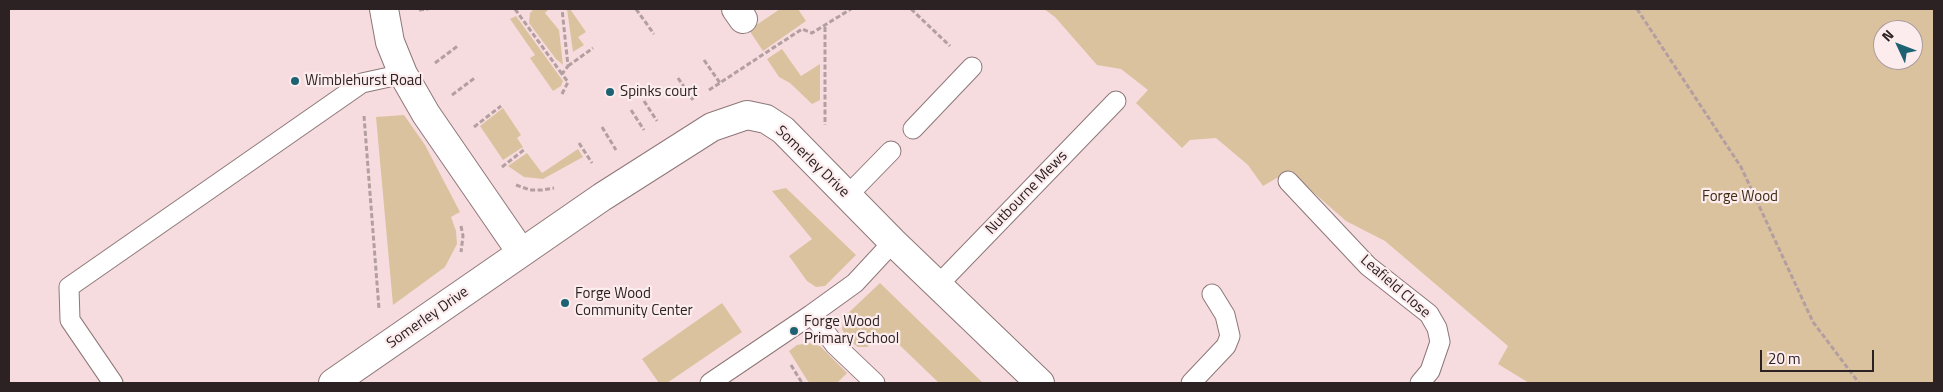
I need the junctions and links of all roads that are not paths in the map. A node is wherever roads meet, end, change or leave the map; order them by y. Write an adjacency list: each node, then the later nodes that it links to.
1 (384, 9): 3 (street)
2 (972, 67): 5 (lane)
3 (416, 71): 10 (street); 14 (lane)
4 (1116, 101): 11 (lane, Nutbourne Mews)
5 (913, 129)
6 (890, 151): 8 (lane)
7 (1288, 181): 20 (lane, Leafield Close)
8 (847, 196): 9 (street, Somerley Drive); 10 (street, Somerley Drive)
9 (894, 242): 11 (street, Somerley Drive); 13 (lane)
10 (521, 252): 15 (street, Somerley Drive)
11 (938, 285): 18 (street, Somerley Drive)
12 (1212, 294): 19 (lane)
13 (812, 314): 16 (lane); 17 (lane)
14 (113, 383)
15 (334, 383)
16 (710, 383)
17 (875, 383)
18 (1040, 383)
19 (1190, 383)
20 (1420, 383)

